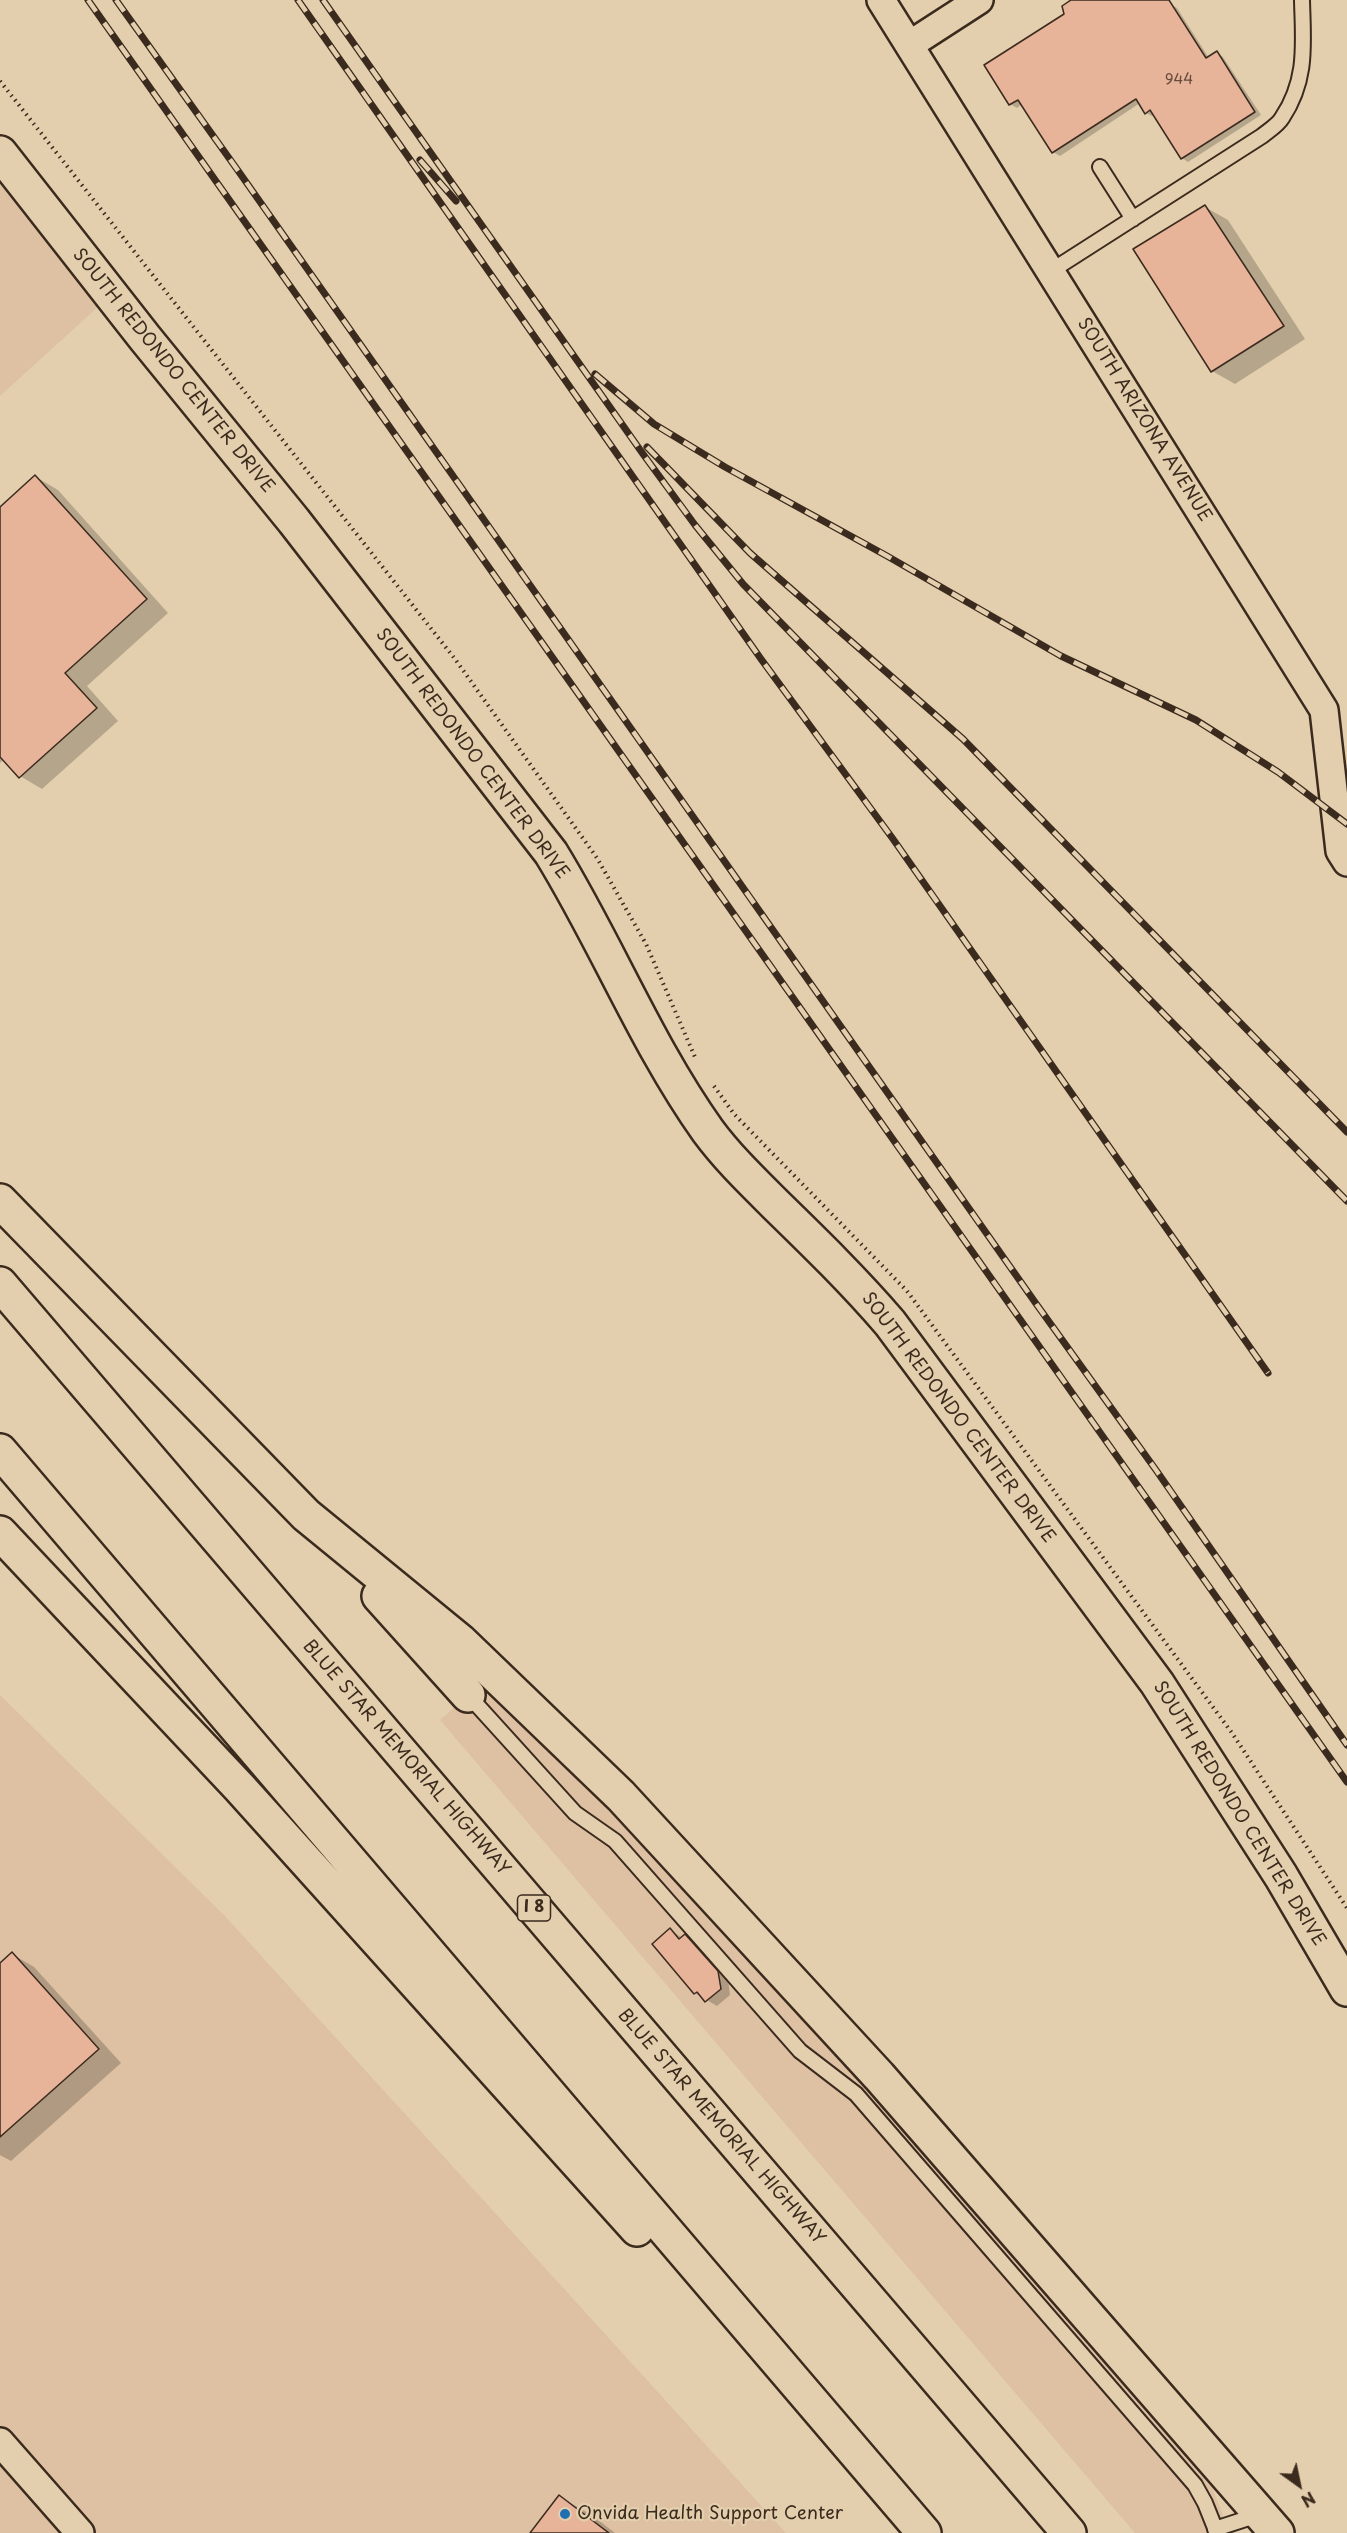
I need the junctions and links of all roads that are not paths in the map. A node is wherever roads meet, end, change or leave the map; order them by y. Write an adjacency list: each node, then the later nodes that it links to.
1 (881, 0): 4 (street, SOUTH ARIZONA AVENUE)
2 (979, 0): 4 (street)
3 (1302, 0): 7 (lane)
4 (910, 44): 8 (street, SOUTH ARIZONA AVENUE)
5 (0, 153): 16 (main road, SOUTH REDONDO CENTER DRIVE)
6 (1100, 166): 7 (lane)
7 (1133, 219): 8 (lane)
8 (1051, 271): 9 (street, SOUTH ARIZONA AVENUE)
9 (1347, 862)
10 (0, 1201): 13 (main road)
11 (0, 1284): 23 (main road, BLUE STAR MEMORIAL HIGHWAY / I 8)
12 (0, 1451): 17 (main road)
13 (306, 1515): 15 (main road); 19 (main road)
14 (0, 1533): 17 (main road)
15 (468, 1695): 20 (lane)
16 (1347, 1989)
17 (766, 2349): 22 (main road)
18 (0, 2442): 21 (street)
19 (1269, 2524): 20 (lane)
20 (1216, 2531)
21 (80, 2533)
22 (924, 2533)
23 (1069, 2533)

